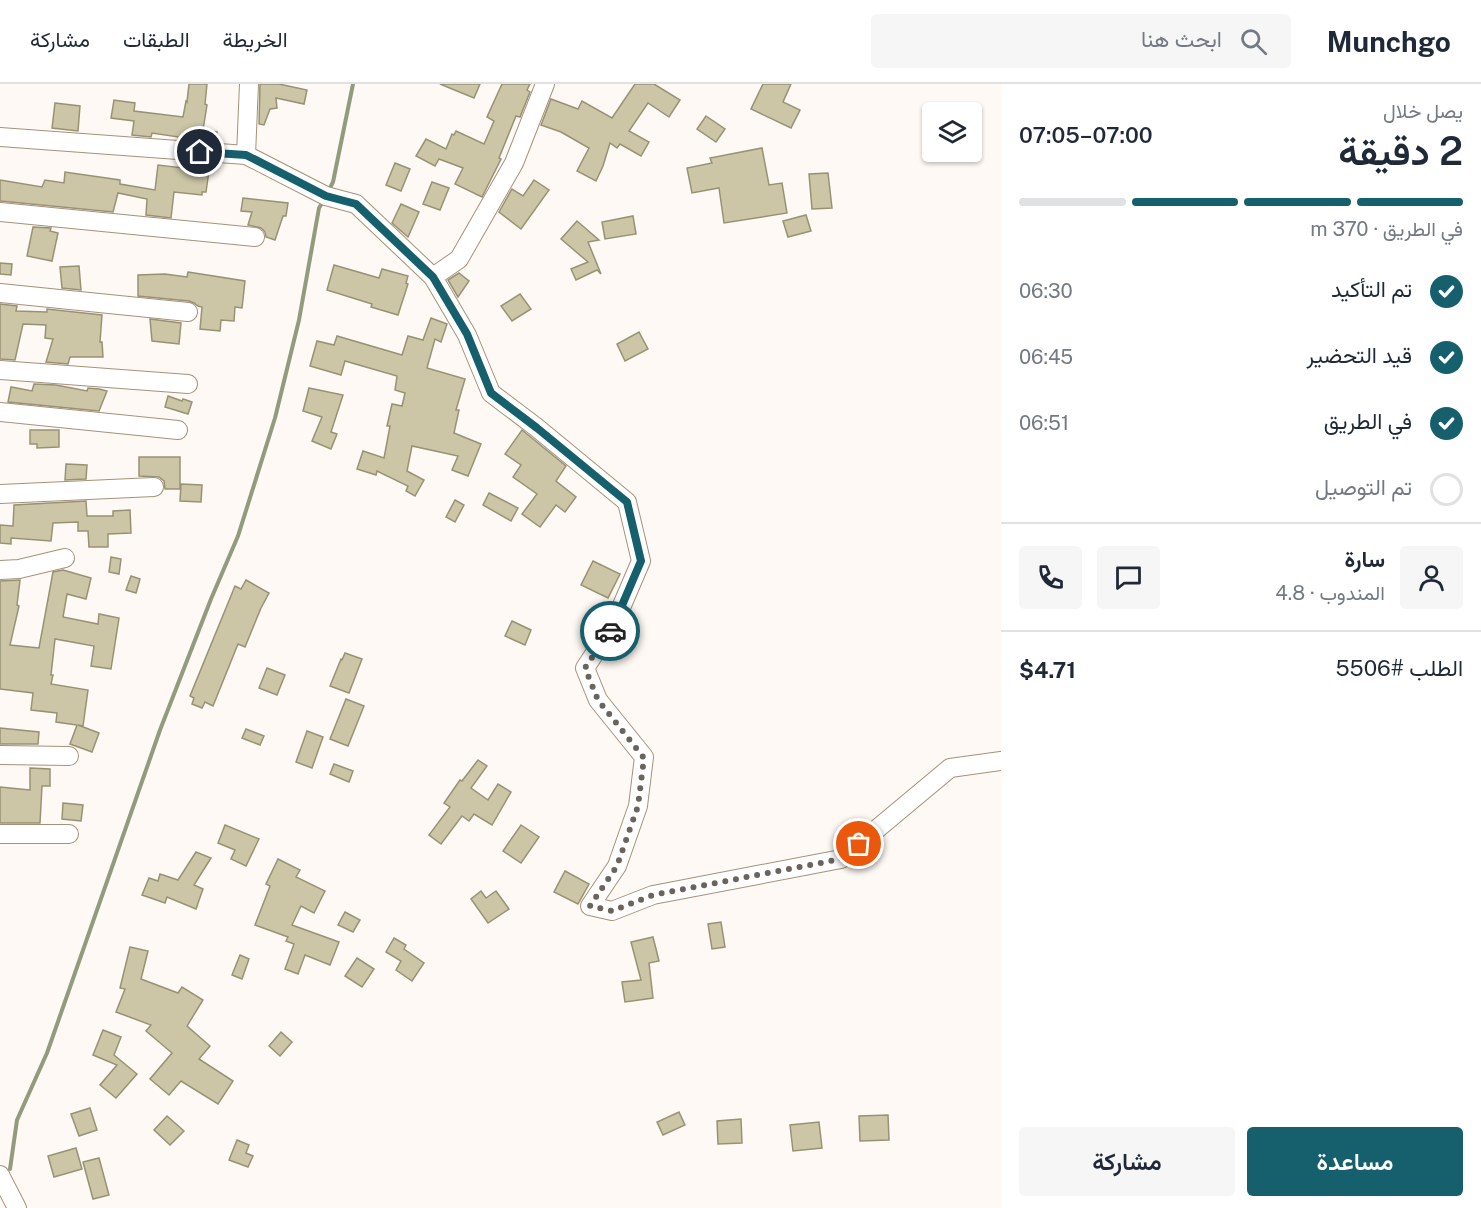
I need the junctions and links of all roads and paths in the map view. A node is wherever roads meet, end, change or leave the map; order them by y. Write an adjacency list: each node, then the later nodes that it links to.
1 (249, 84): 4 (street)
2 (545, 84): 7 (street)
3 (0, 136): 4 (street)
4 (246, 155): 7 (street)
5 (0, 212): 6 (street)
6 (255, 237)
7 (433, 277): 20 (street)
8 (0, 293): 9 (street)
9 (188, 312)
10 (0, 370): 11 (street)
11 (188, 384)
12 (0, 412): 13 (street)
13 (178, 429)
14 (154, 487): 15 (street)
15 (0, 494)
16 (65, 558): 17 (street)
17 (0, 570)
18 (0, 755): 19 (street)
19 (69, 756)
20 (1001, 761)
21 (0, 834): 22 (street)
22 (69, 834)
23 (0, 1175): 24 (street)
24 (17, 1208)

